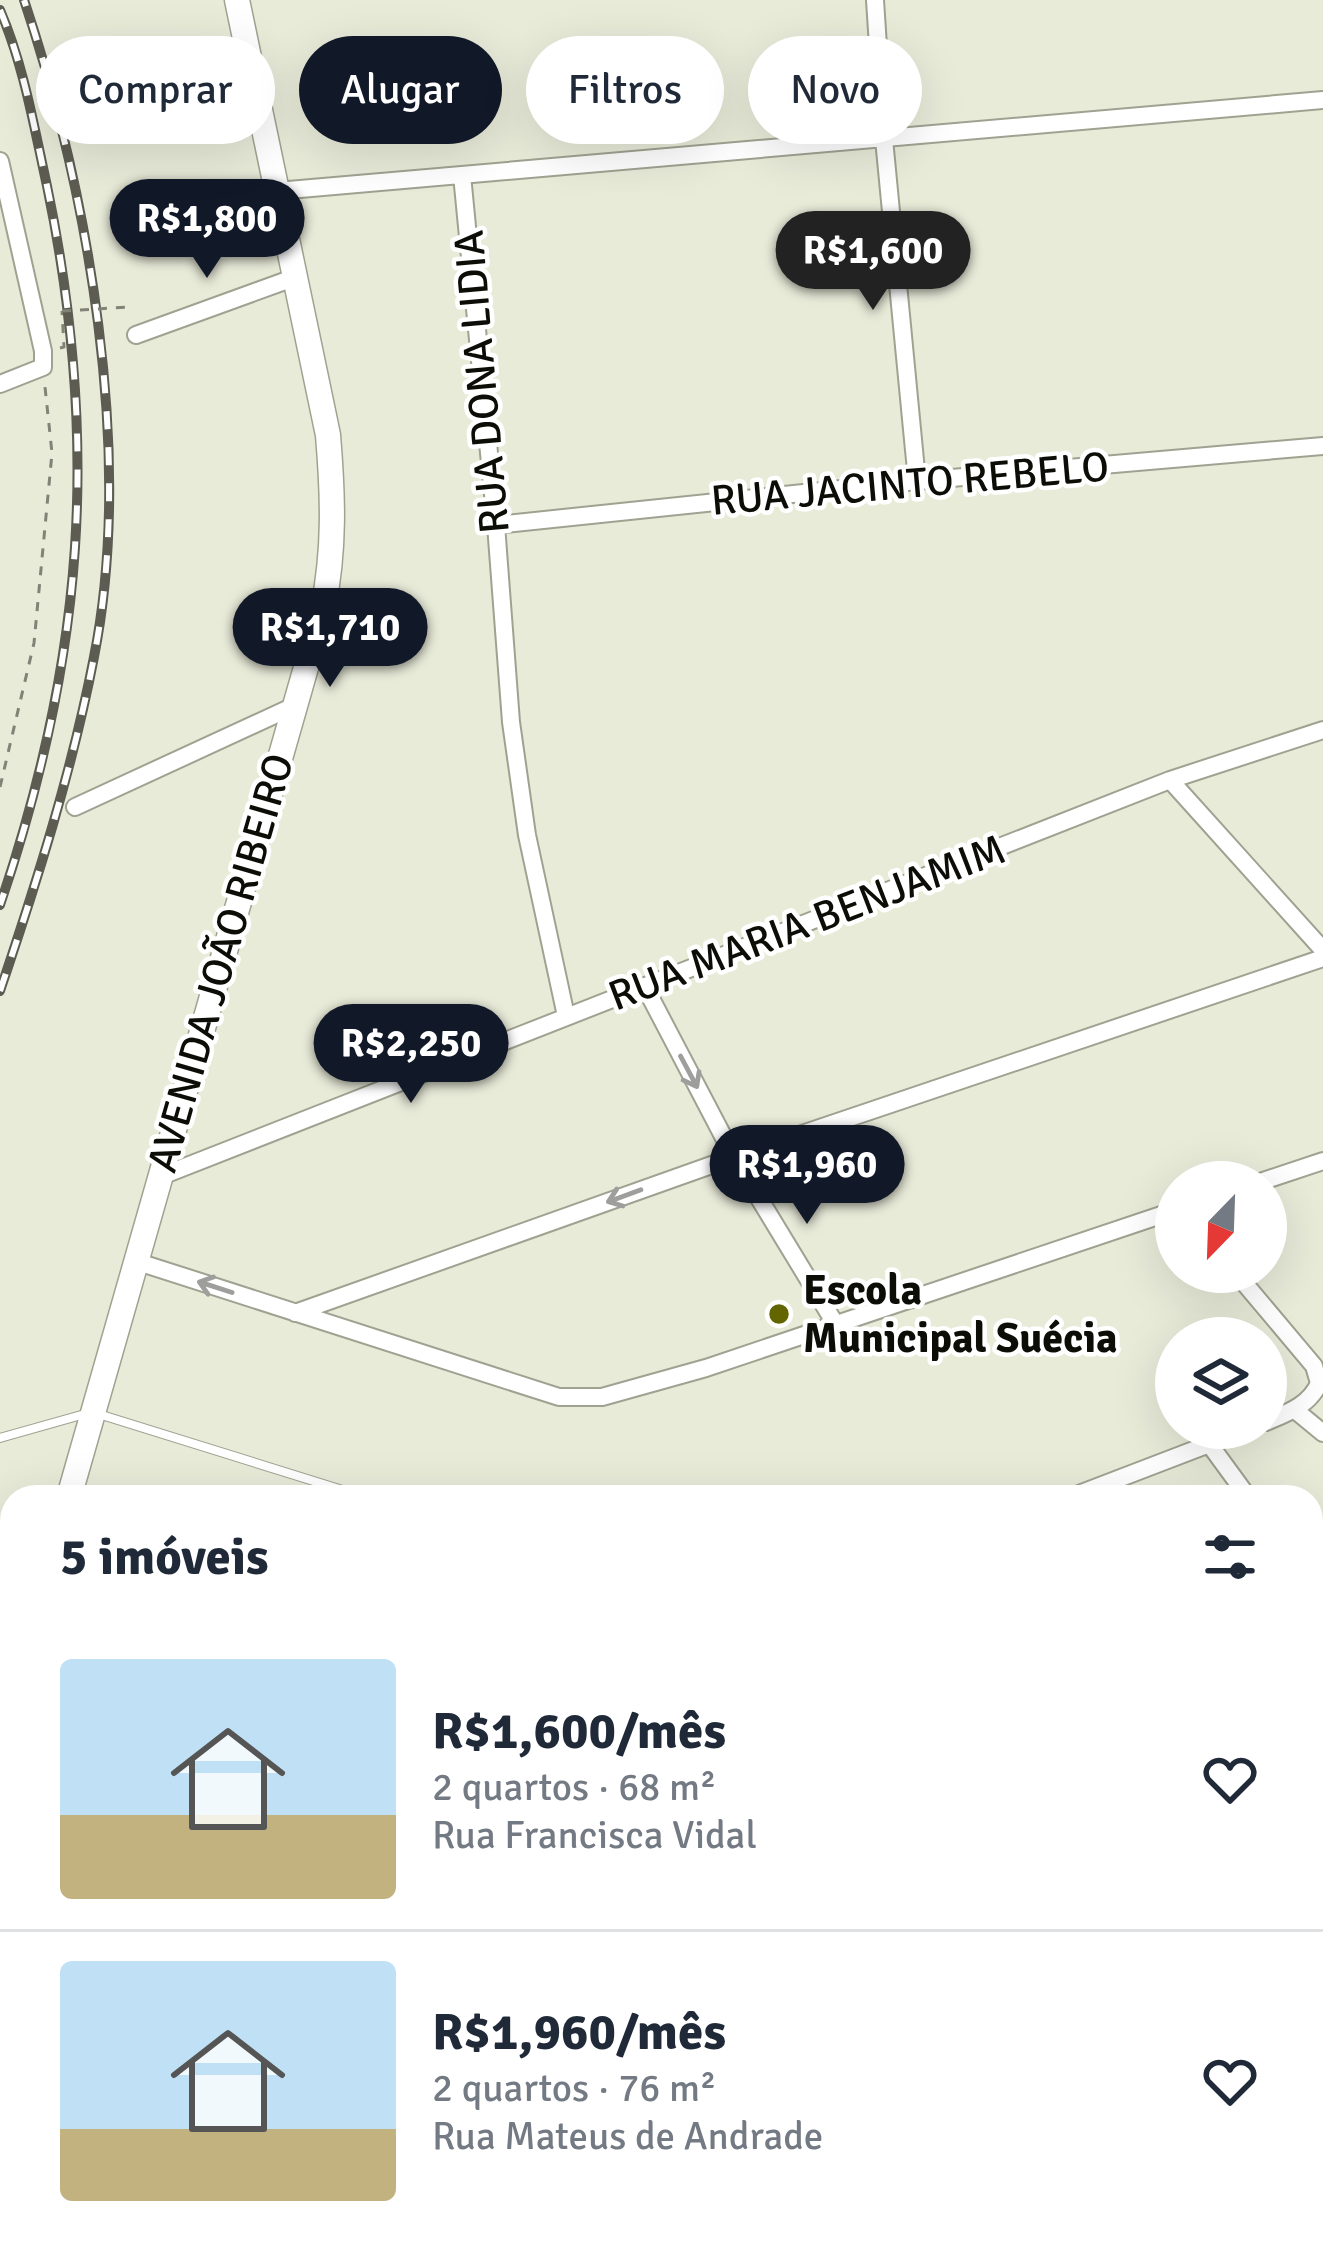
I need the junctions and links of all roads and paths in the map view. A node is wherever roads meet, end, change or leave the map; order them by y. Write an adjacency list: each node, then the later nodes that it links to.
1 (237, 0): 10 (main road, AVENIDA JOÃO RIBEIRO)
2 (875, 0): 3 (street)
3 (877, 36)
4 (1323, 100): 5 (street)
5 (922, 136)
6 (826, 144): 9 (street)
7 (884, 144): 18 (street)
8 (0, 161): 15 (street)
9 (463, 175): 10 (street); 19 (street, RUA DONA LIDIA)
10 (277, 191): 11 (main road, AVENIDA JOÃO RIBEIRO)
11 (296, 277): 14 (street); 20 (main road, AVENIDA JOÃO RIBEIRO)
12 (130, 307): 13 (path, bridge)
13 (62, 311)
14 (136, 335)
15 (43, 368): 16 (street); 23 (path)
16 (0, 384)
17 (1323, 446): 18 (street, RUA JACINTO REBELO)
18 (917, 481): 19 (street, RUA JACINTO REBELO)
19 (496, 525): 29 (street, RUA DONA LIDIA)
20 (294, 706): 24 (street); 33 (main road, AVENIDA JOÃO RIBEIRO)
21 (1323, 730): 22 (street, RUA MARIA BENJAMIM)
22 (1170, 780): 26 (street); 28 (street, RUA MARIA BENJAMIM)
23 (0, 787)
24 (75, 807)
25 (1323, 920): 26 (street)
26 (1303, 928): 27 (street)
27 (1323, 954): 30 (street)
28 (645, 987): 29 (street, RUA MARIA BENJAMIM); 30 (street, one-way to 30)
29 (566, 1016): 33 (street, RUA MARIA BENJAMIM)
30 (734, 1157): 37 (street, one-way to 37); 38 (street)
31 (1323, 1161): 32 (street)
32 (1287, 1173)
33 (159, 1178): 35 (main road, AVENIDA JOÃO RIBEIRO)
34 (1155, 1217): 38 (street)
35 (135, 1261): 37 (street, one-way to 35); 41 (main road, AVENIDA JOÃO RIBEIRO)
36 (1252, 1293): 39 (street)
37 (295, 1314): 38 (street)
38 (836, 1324)
39 (1321, 1383): 40 (street)
40 (1294, 1410): 42 (street); 43 (street)
41 (92, 1412): 44 (lane); 47 (main road, AVENIDA JOÃO RIBEIRO); 48 (lane)
42 (1287, 1413)
43 (1323, 1433)
44 (0, 1438)
45 (1197, 1449): 49 (street)
46 (1214, 1449): 50 (street)
47 (72, 1485)
48 (326, 1485)
49 (1102, 1485)
50 (1239, 1485)

